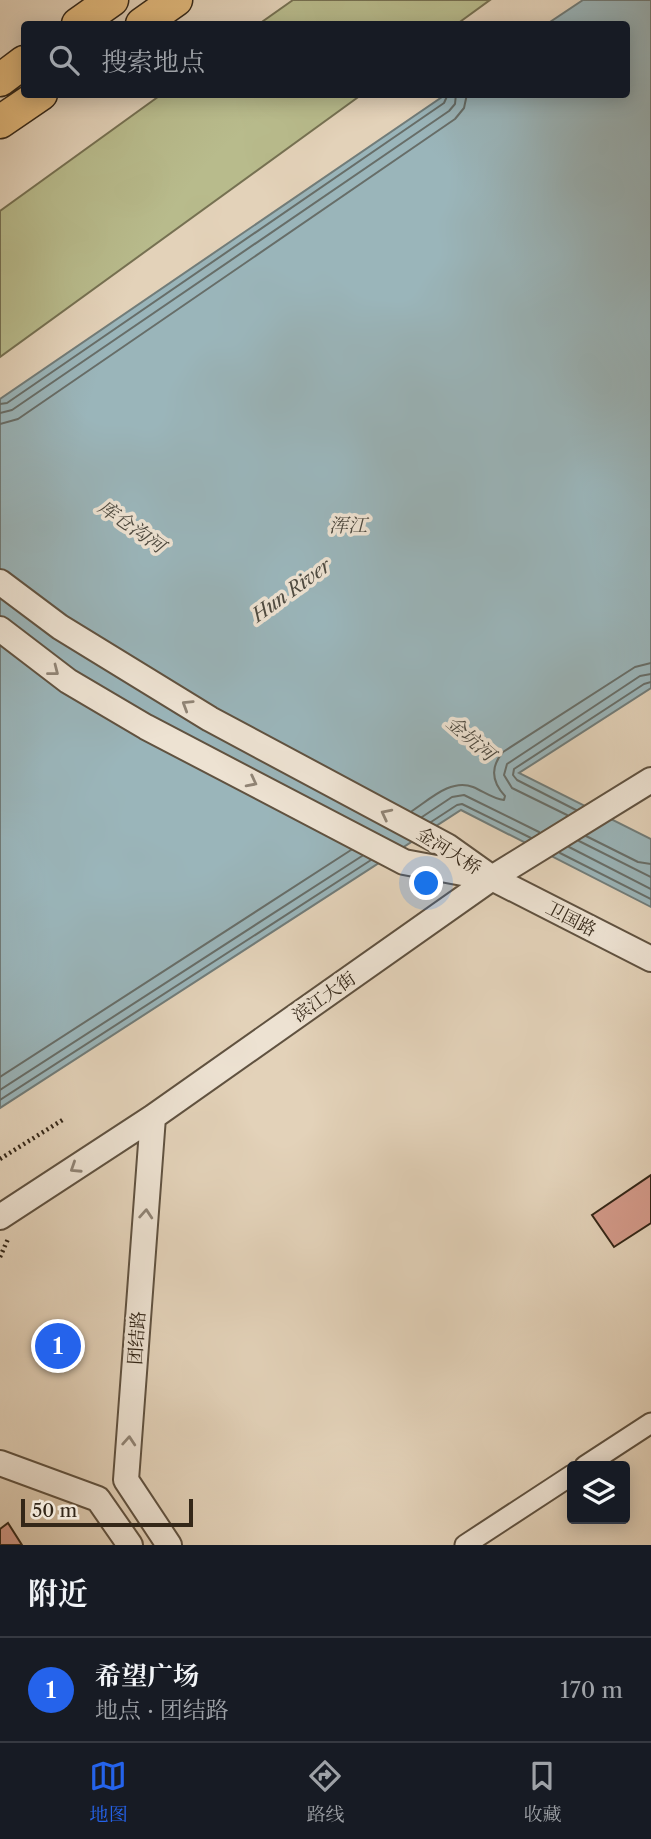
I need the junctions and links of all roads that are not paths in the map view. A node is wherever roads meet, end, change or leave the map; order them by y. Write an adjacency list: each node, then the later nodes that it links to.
1 (112, 0): 3 (main road)
2 (177, 0): 4 (main road)
3 (82, 21)
4 (146, 21)
5 (21, 64): 6 (main road)
6 (0, 80)
7 (34, 98): 8 (main road)
8 (0, 122)
9 (0, 582): 12 (street, 金河大桥, one-way to 9)
10 (0, 629): 12 (street, 金河大桥, one-way to 12)
11 (651, 780): 12 (street, 滨江大街)
12 (492, 878): 13 (street, 卫国路); 14 (street, 滨江大街)
13 (651, 959)
14 (153, 1117): 15 (street, 滨江大街, one-way to 15); 20 (street, 团结路, one-way to 14)
15 (0, 1217)
16 (651, 1423): 17 (street)
17 (593, 1461)
18 (0, 1463): 21 (street)
19 (567, 1478): 24 (street)
20 (126, 1480): 21 (street); 23 (street)
21 (98, 1499): 22 (street)
22 (130, 1545)
23 (169, 1545)
24 (465, 1545)

